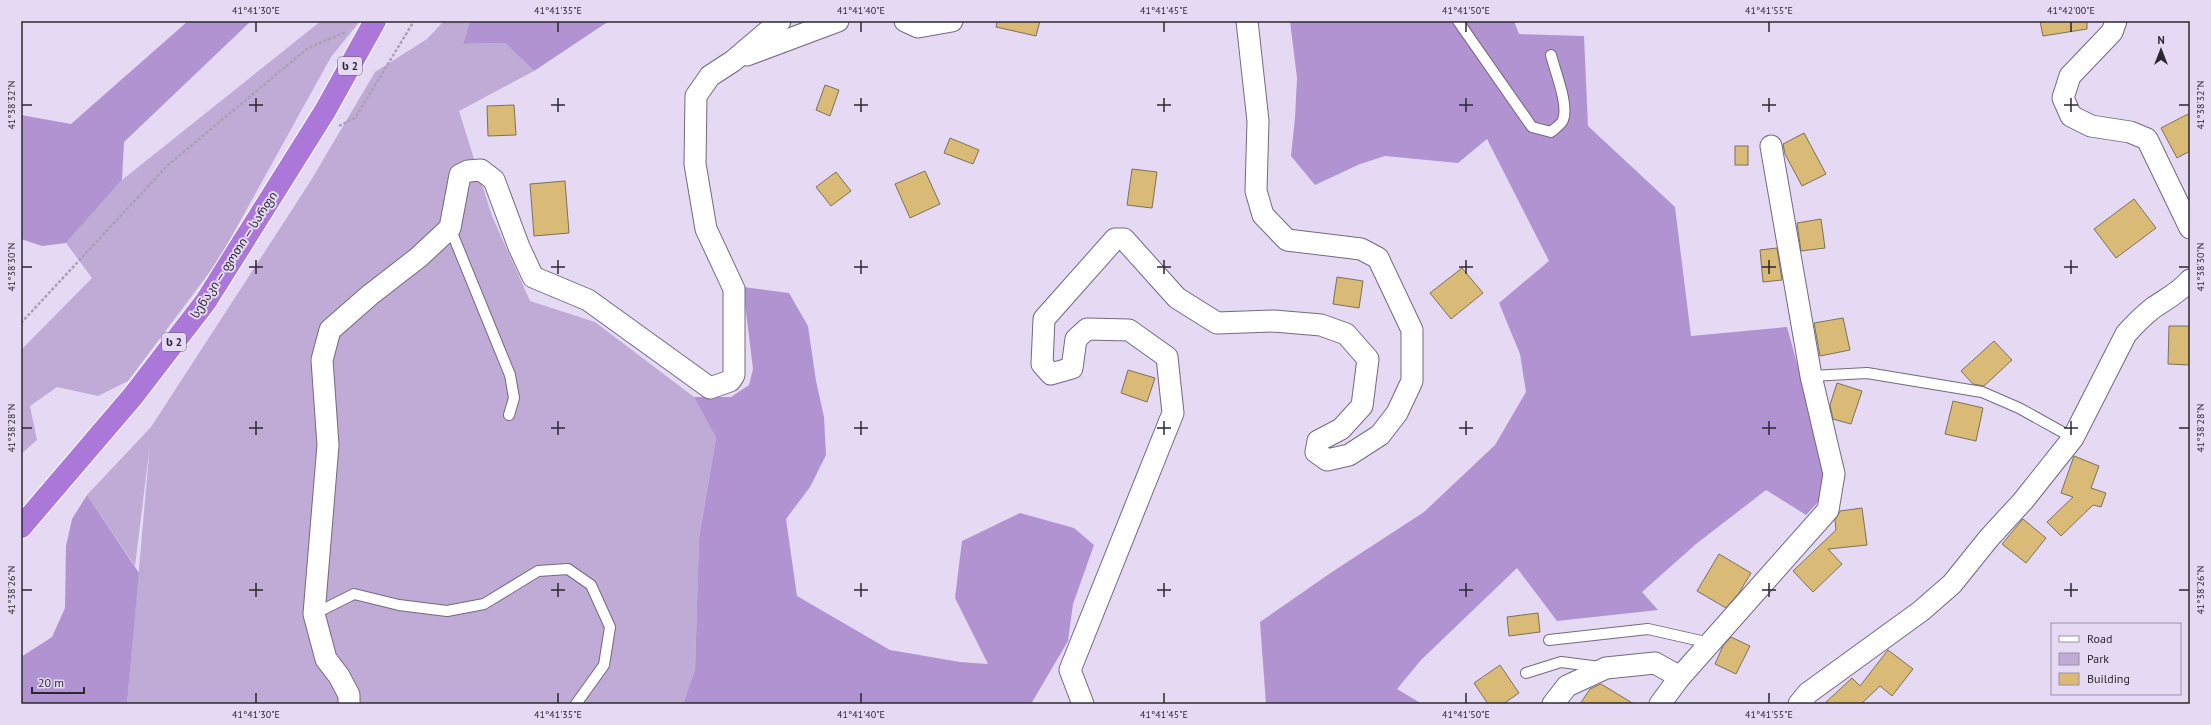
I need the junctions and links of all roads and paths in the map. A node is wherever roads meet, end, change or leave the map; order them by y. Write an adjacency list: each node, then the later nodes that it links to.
1 (375, 21): 13 (highway, სენაკი — ფოთი — სარფი / ს 2)
2 (414, 21): 13 (path)
3 (780, 21): 12 (street)
4 (838, 21): 12 (street)
5 (905, 21): 6 (street)
6 (952, 21)
7 (1247, 21): 31 (street)
8 (1458, 21): 11 (lane)
9 (2116, 21): 16 (street)
10 (351, 30): 18 (path)
11 (1551, 55)
12 (733, 61): 15 (street)
13 (330, 120): 22 (highway, სენაკი — ფოთი — სარფი / ს 2)
14 (1771, 146): 19 (street)
15 (450, 228): 20 (lane); 23 (street)
16 (2190, 228)
17 (2190, 280): 21 (street)
18 (21, 323)
19 (1810, 376): 21 (lane); 25 (street)
20 (509, 415)
21 (2073, 438): 34 (street)
22 (21, 527)
23 (314, 614): 29 (street); 30 (lane)
24 (1549, 640): 25 (lane)
25 (1710, 643): 28 (street)
26 (1606, 668): 27 (lane); 28 (street); 32 (street)
27 (1526, 673)
28 (1680, 676): 33 (street)
29 (349, 704)
30 (576, 704)
31 (1083, 704)
32 (1553, 704)
33 (1660, 704)
34 (1799, 704)

